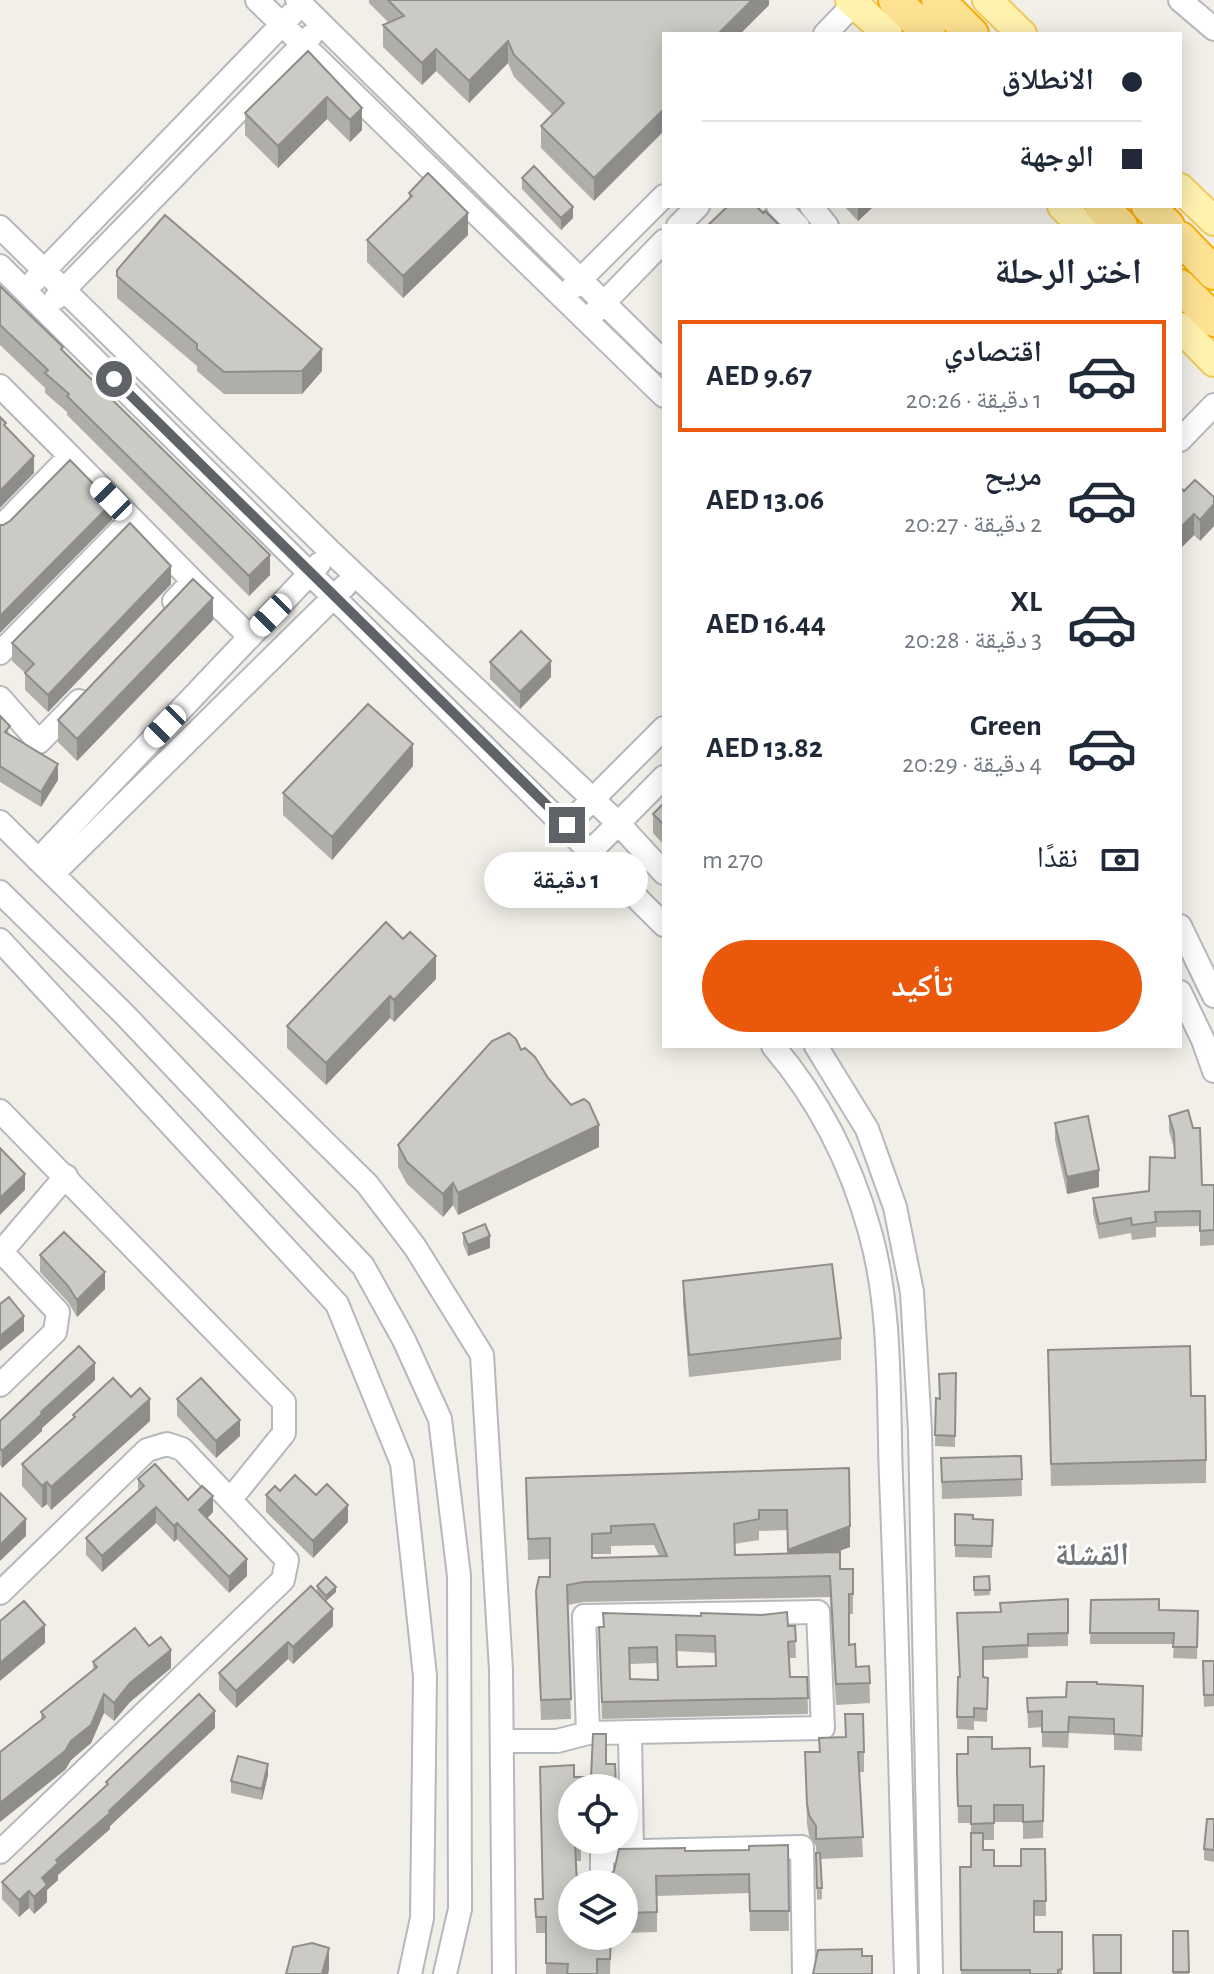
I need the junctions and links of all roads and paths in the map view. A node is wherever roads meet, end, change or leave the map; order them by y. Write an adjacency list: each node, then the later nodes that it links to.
1 (257, 0): 8 (street)
2 (938, 0): 12 (highway)
3 (987, 0): 13 (main road)
4 (1180, 0): 9 (street)
5 (299, 2): 8 (street); 14 (street)
6 (852, 2): 7 (main road); 10 (street)
7 (882, 23): 11 (highway)
8 (283, 26): 14 (street); 34 (street)
9 (1214, 29)
10 (827, 32)
11 (920, 32)
12 (970, 32)
13 (1020, 32)
14 (313, 34): 36 (street); 39 (street); 40 (street)
15 (1182, 190): 23 (main road)
16 (662, 198): 36 (street)
17 (696, 208): 24 (street)
18 (781, 208): 25 (street)
19 (813, 208): 26 (street)
20 (1064, 208): 27 (main road)
21 (1103, 208): 28 (highway)
22 (1150, 208): 29 (highway)
23 (1214, 221)
24 (680, 224)
25 (796, 224)
26 (825, 224)
27 (1080, 224)
28 (1119, 224)
29 (1166, 224)
30 (0, 227): 34 (street)
31 (1182, 240): 35 (highway)
32 (662, 243): 41 (street)
33 (0, 266): 38 (street)
34 (45, 270): 38 (street); 39 (street)
35 (1214, 273)
36 (580, 281): 40 (street); 41 (street)
37 (1182, 288): 44 (highway)
38 (24, 290): 42 (street)
39 (64, 290): 42 (street); 55 (street)
40 (562, 297): 43 (street)
41 (603, 303): 43 (street); 46 (street)
42 (44, 310): 56 (street)
43 (588, 320): 49 (street)
44 (1214, 320)
45 (1182, 329): 47 (main road)
46 (662, 360)
47 (1214, 362)
48 (0, 386): 52 (street)
49 (662, 394)
50 (1214, 405): 51 (street)
51 (1182, 438)
52 (70, 456): 53 (street); 54 (street)
53 (131, 520): 58 (street); 62 (street)
54 (0, 528)
55 (331, 552): 56 (street); 57 (street)
56 (311, 573): 59 (street); 61 (street)
57 (355, 575): 59 (street); 67 (street)
58 (193, 581): 60 (street); 61 (street)
59 (334, 597): 70 (street); 72 (street)
60 (160, 615)
61 (250, 637): 72 (street)
62 (0, 653)
63 (94, 684): 64 (street)
64 (0, 698)
65 (662, 730): 67 (street)
66 (662, 779): 69 (street)
67 (593, 800): 69 (street); 70 (street)
68 (0, 822): 72 (street)
69 (618, 823): 71 (street); 73 (street)
70 (567, 825): 71 (street)
71 (591, 851): 75 (street)
72 (46, 867): 91 (street)
73 (662, 871)
74 (0, 892): 96 (street)
75 (662, 923)
76 (1182, 930): 79 (street)
77 (0, 940): 95 (street)
78 (1182, 996): 82 (street)
79 (1214, 996)
80 (774, 1048): 99 (street)
81 (817, 1048): 100 (street)
82 (1214, 1071)
83 (0, 1111): 84 (street)
84 (66, 1176): 85 (street); 87 (street)
85 (1, 1250): 86 (street)
86 (0, 1385)
87 (230, 1500): 88 (street); 94 (street)
88 (0, 1593)
89 (588, 1733): 90 (street); 90 (street); 91 (street)
90 (630, 1733): 92 (street)
91 (502, 1741): 97 (street)
92 (631, 1774)
93 (638, 1850): 98 (street)
94 (0, 1852)
95 (410, 1974)
96 (445, 1974)
97 (504, 1974)
98 (804, 1974)
99 (906, 1974)
100 (931, 1974)

